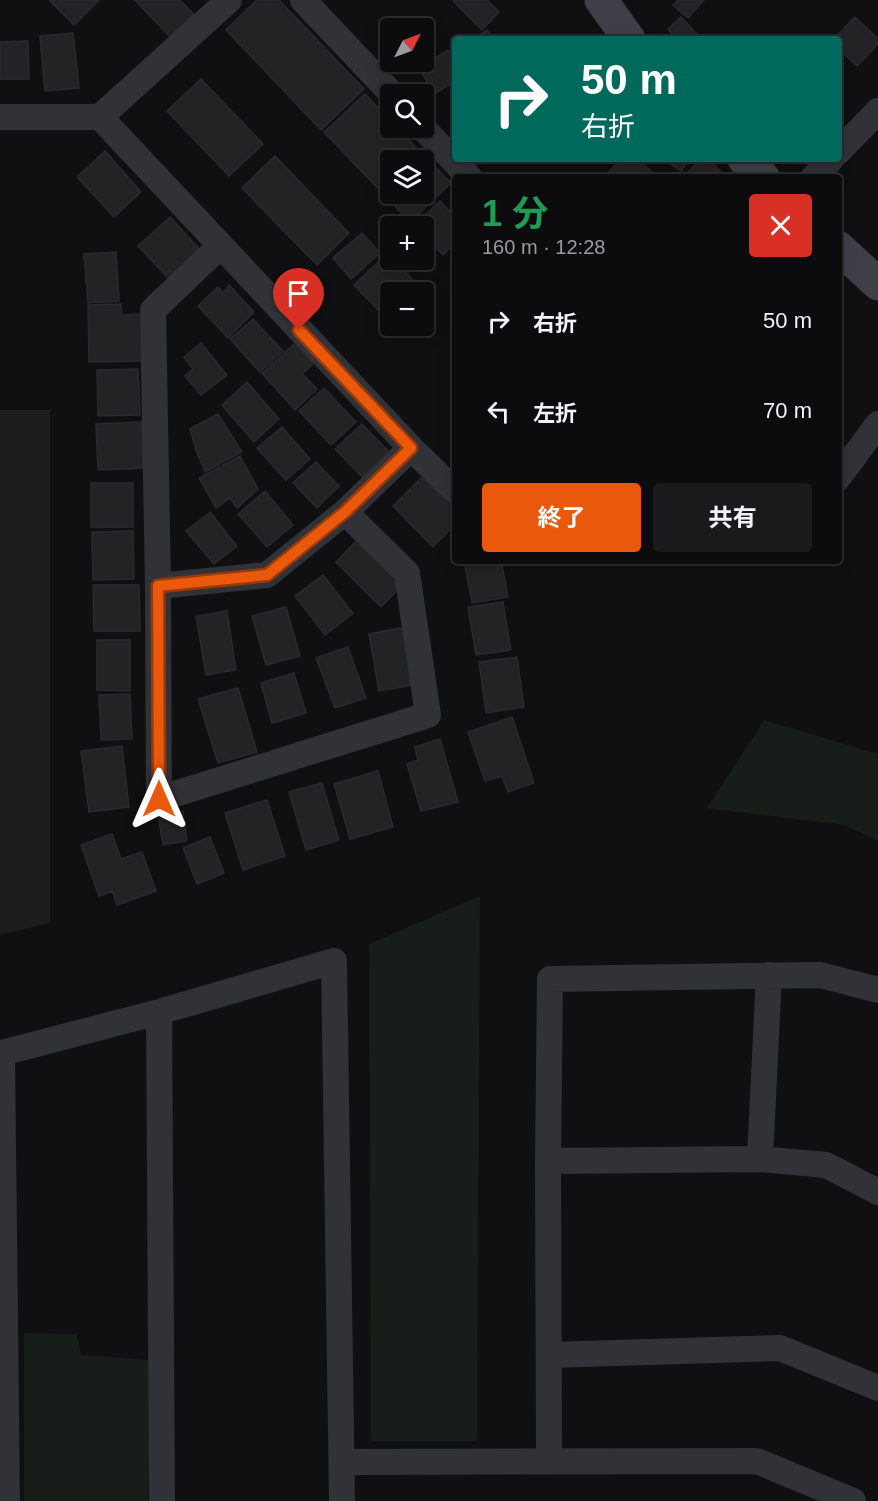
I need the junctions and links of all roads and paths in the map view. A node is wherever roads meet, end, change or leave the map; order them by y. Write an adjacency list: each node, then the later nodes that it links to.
1 (229, 0): 8 (street)
2 (303, 0): 5 (street)
3 (601, 0): 4 (street)
4 (627, 36)
5 (383, 84)
6 (878, 111): 10 (street)
7 (0, 117): 8 (street)
8 (100, 117): 18 (street)
9 (432, 138): 11 (street)
10 (842, 148)
11 (452, 159)
12 (455, 162): 15 (street)
13 (747, 162): 16 (street)
14 (828, 162): 17 (street)
15 (466, 174)
16 (760, 174)
17 (817, 174)
18 (220, 246): 22 (street); 26 (street)
19 (842, 251): 20 (street)
20 (878, 284)
21 (878, 424): 23 (street)
22 (411, 448): 24 (street); 25 (street)
23 (842, 473)
24 (452, 488)
25 (345, 512): 26 (street); 26 (street)
26 (158, 586)
27 (769, 975): 28 (street); 30 (street); 31 (street)
28 (878, 990)
29 (159, 1012): 36 (street); 37 (street); 38 (street)
30 (760, 1159): 31 (street); 32 (street)
31 (548, 1161): 33 (street)
32 (878, 1192)
33 (549, 1355): 34 (street); 35 (street)
34 (878, 1388)
35 (549, 1461): 36 (street); 40 (street)
36 (342, 1462): 39 (street)
37 (7, 1501)
38 (162, 1501)
39 (342, 1501)
40 (853, 1501)

